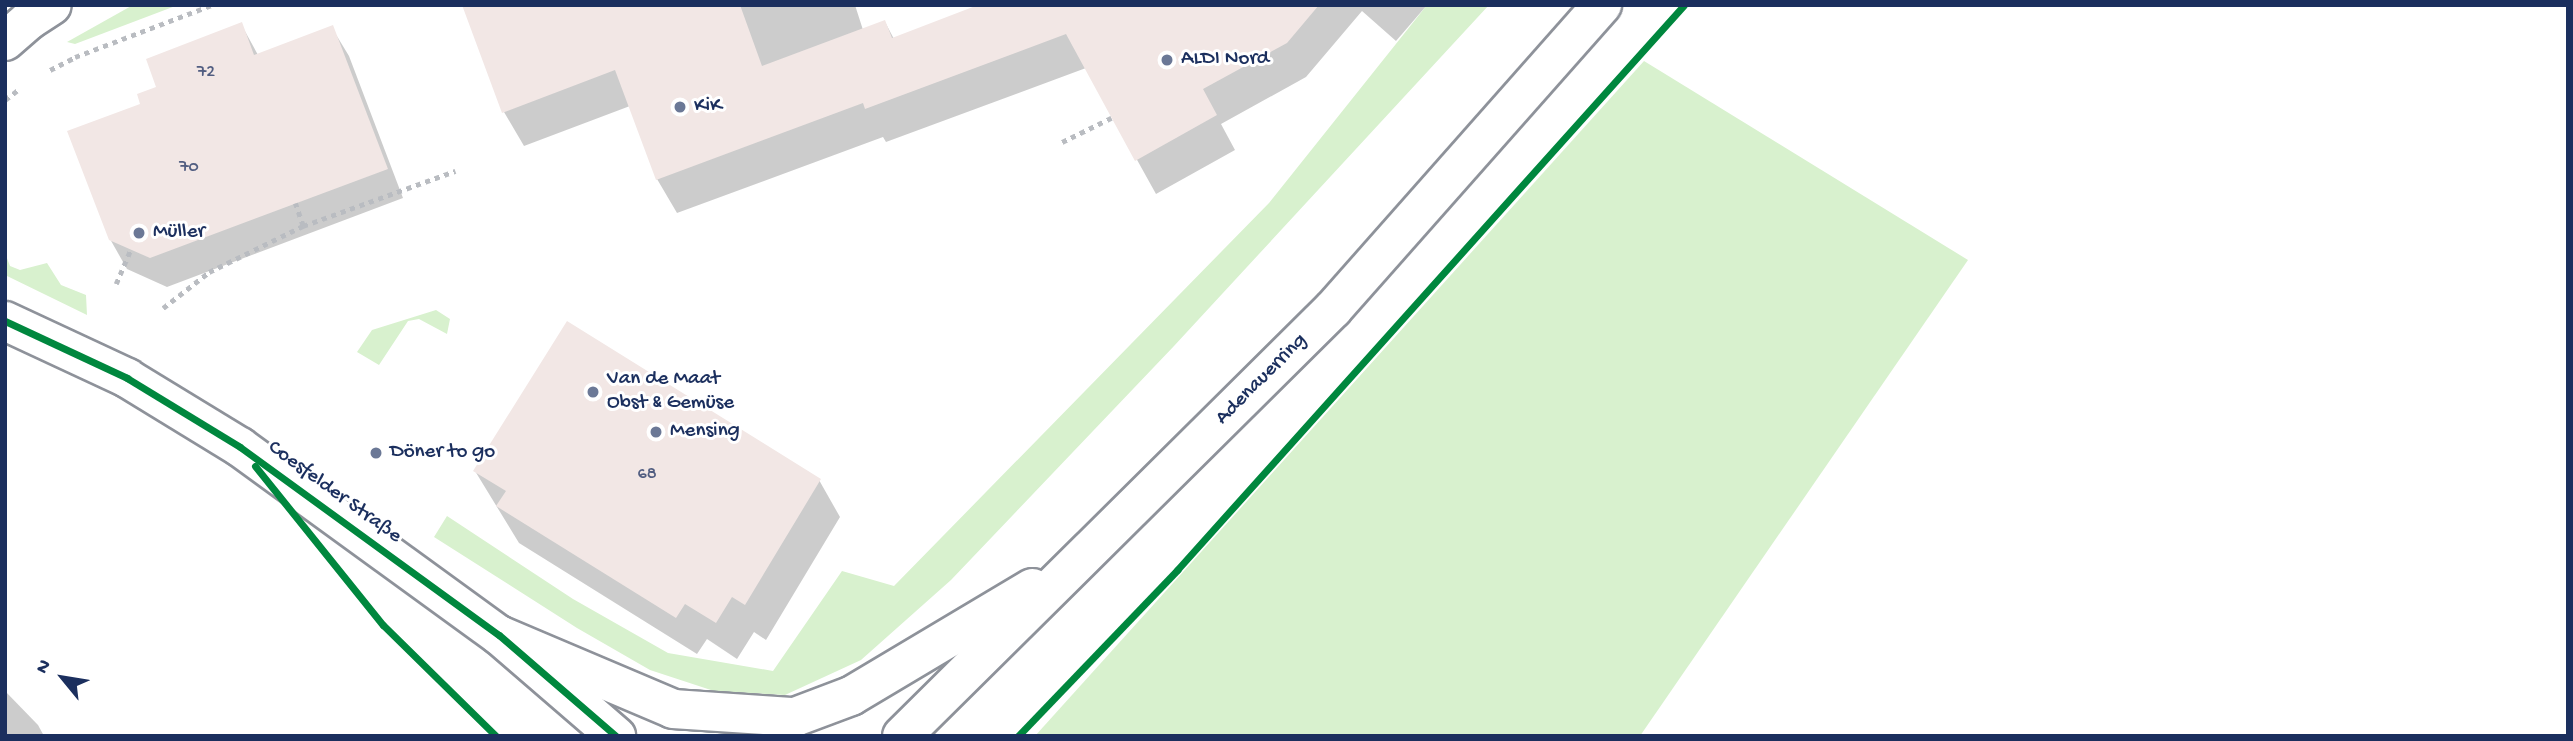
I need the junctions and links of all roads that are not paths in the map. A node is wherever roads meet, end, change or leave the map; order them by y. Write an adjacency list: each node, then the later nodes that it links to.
1 (52, 5): 3 (main road)
2 (1602, 5): 5 (main road, Adenauerring)
3 (5, 41)
4 (5, 321): 6 (main road, Coesfelder Straße)
5 (1085, 556): 6 (main road); 8 (main road, Adenauerring)
6 (499, 635): 7 (main road, Coesfelder Straße)
7 (615, 736)
8 (902, 736)

